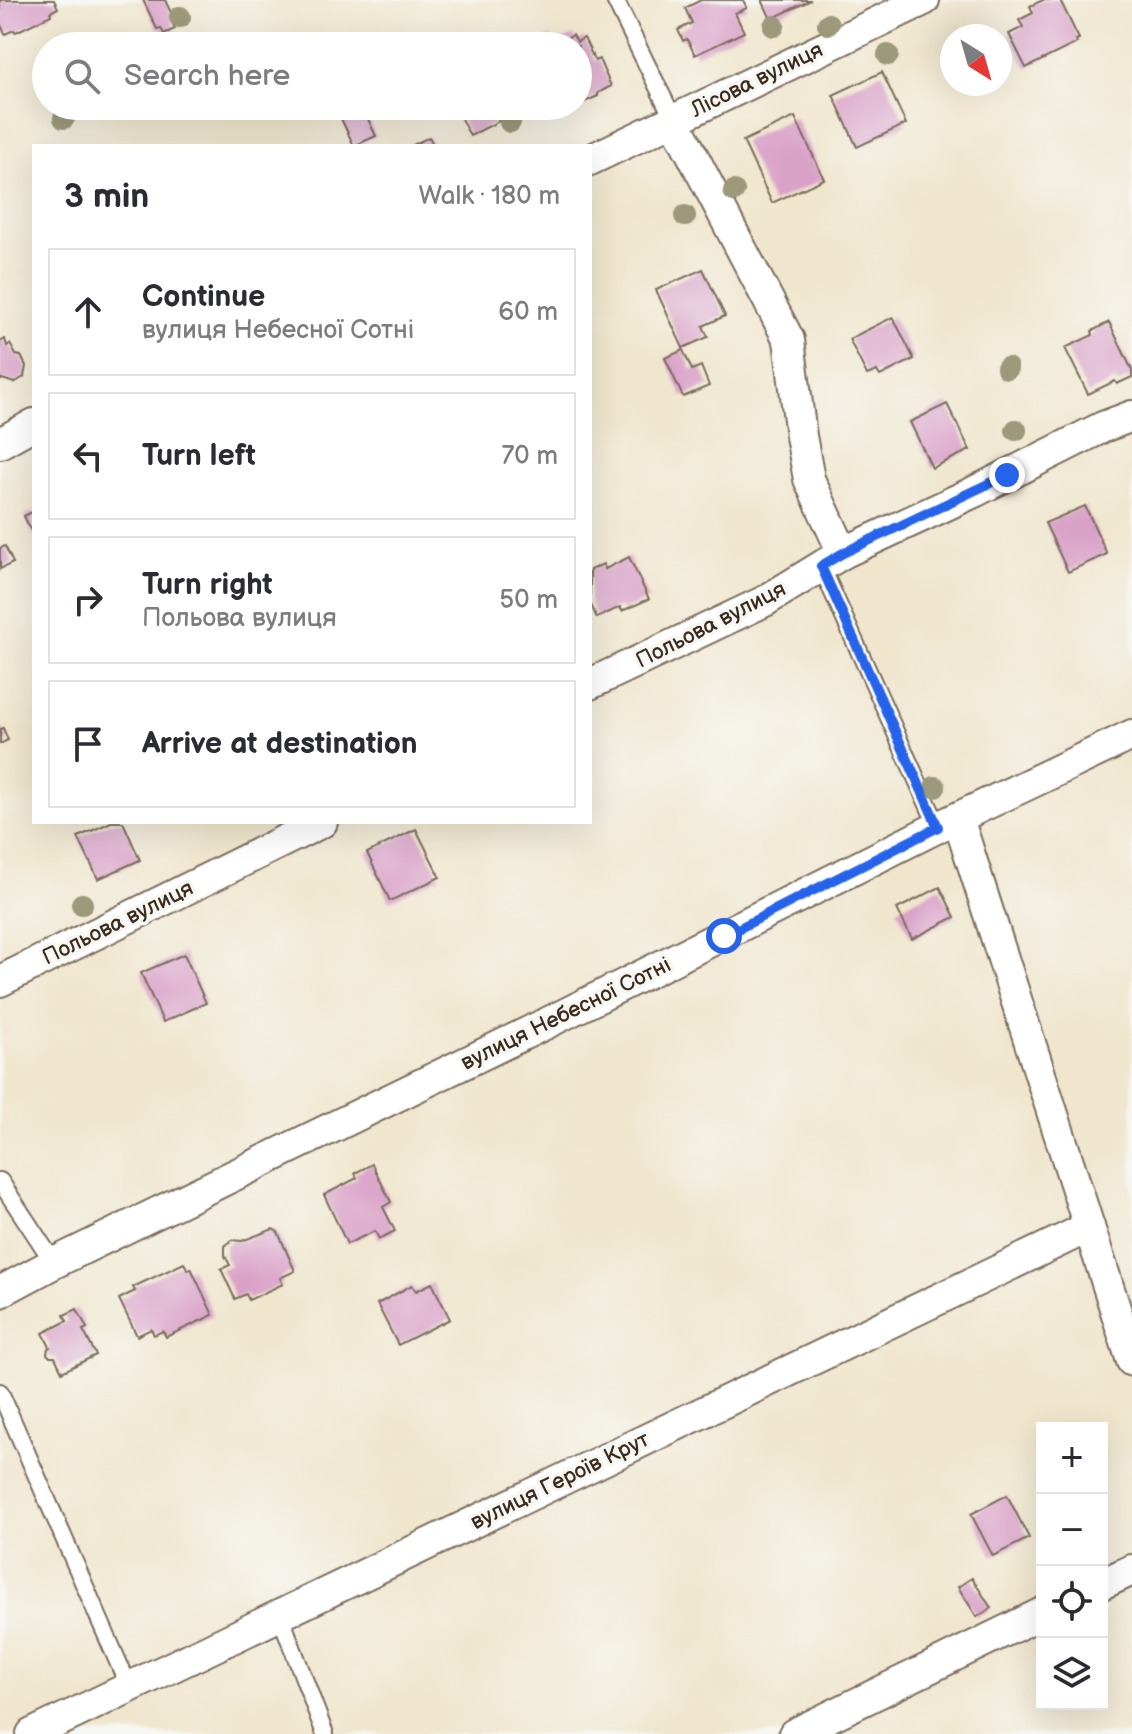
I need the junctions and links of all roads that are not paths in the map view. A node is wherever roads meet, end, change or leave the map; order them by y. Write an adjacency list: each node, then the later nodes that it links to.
1 (615, 0): 3 (lane)
2 (924, 0): 3 (street, Лісова вулиця)
3 (674, 120): 4 (street, Лісова вулиця); 8 (street)
4 (592, 159)
5 (1132, 416): 8 (street, Польова вулиця)
6 (32, 425): 7 (street)
7 (0, 443)
8 (832, 560): 9 (street, Польова вулиця); 11 (lane)
9 (592, 683)
10 (1132, 735): 11 (street, вулиця Небесної Сотні)
11 (948, 822): 15 (street); 16 (street, вулиця Небесної Сотні)
12 (318, 824): 13 (street, Польова вулиця)
13 (0, 981)
14 (0, 1181): 16 (lane)
15 (1089, 1227): 18 (street); 22 (street, вулиця Героїв Крут)
16 (54, 1263): 17 (street, вулиця Небесної Сотні)
17 (0, 1292)
18 (1132, 1361)
19 (0, 1392): 24 (lane)
20 (1132, 1570): 21 (street)
21 (1108, 1581)
22 (280, 1615): 24 (street, вулиця Героїв Крут); 26 (lane)
23 (1036, 1616): 27 (street)
24 (129, 1687): 25 (street, вулиця Героїв Крут)
25 (32, 1734)
26 (325, 1734)
27 (794, 1734)

